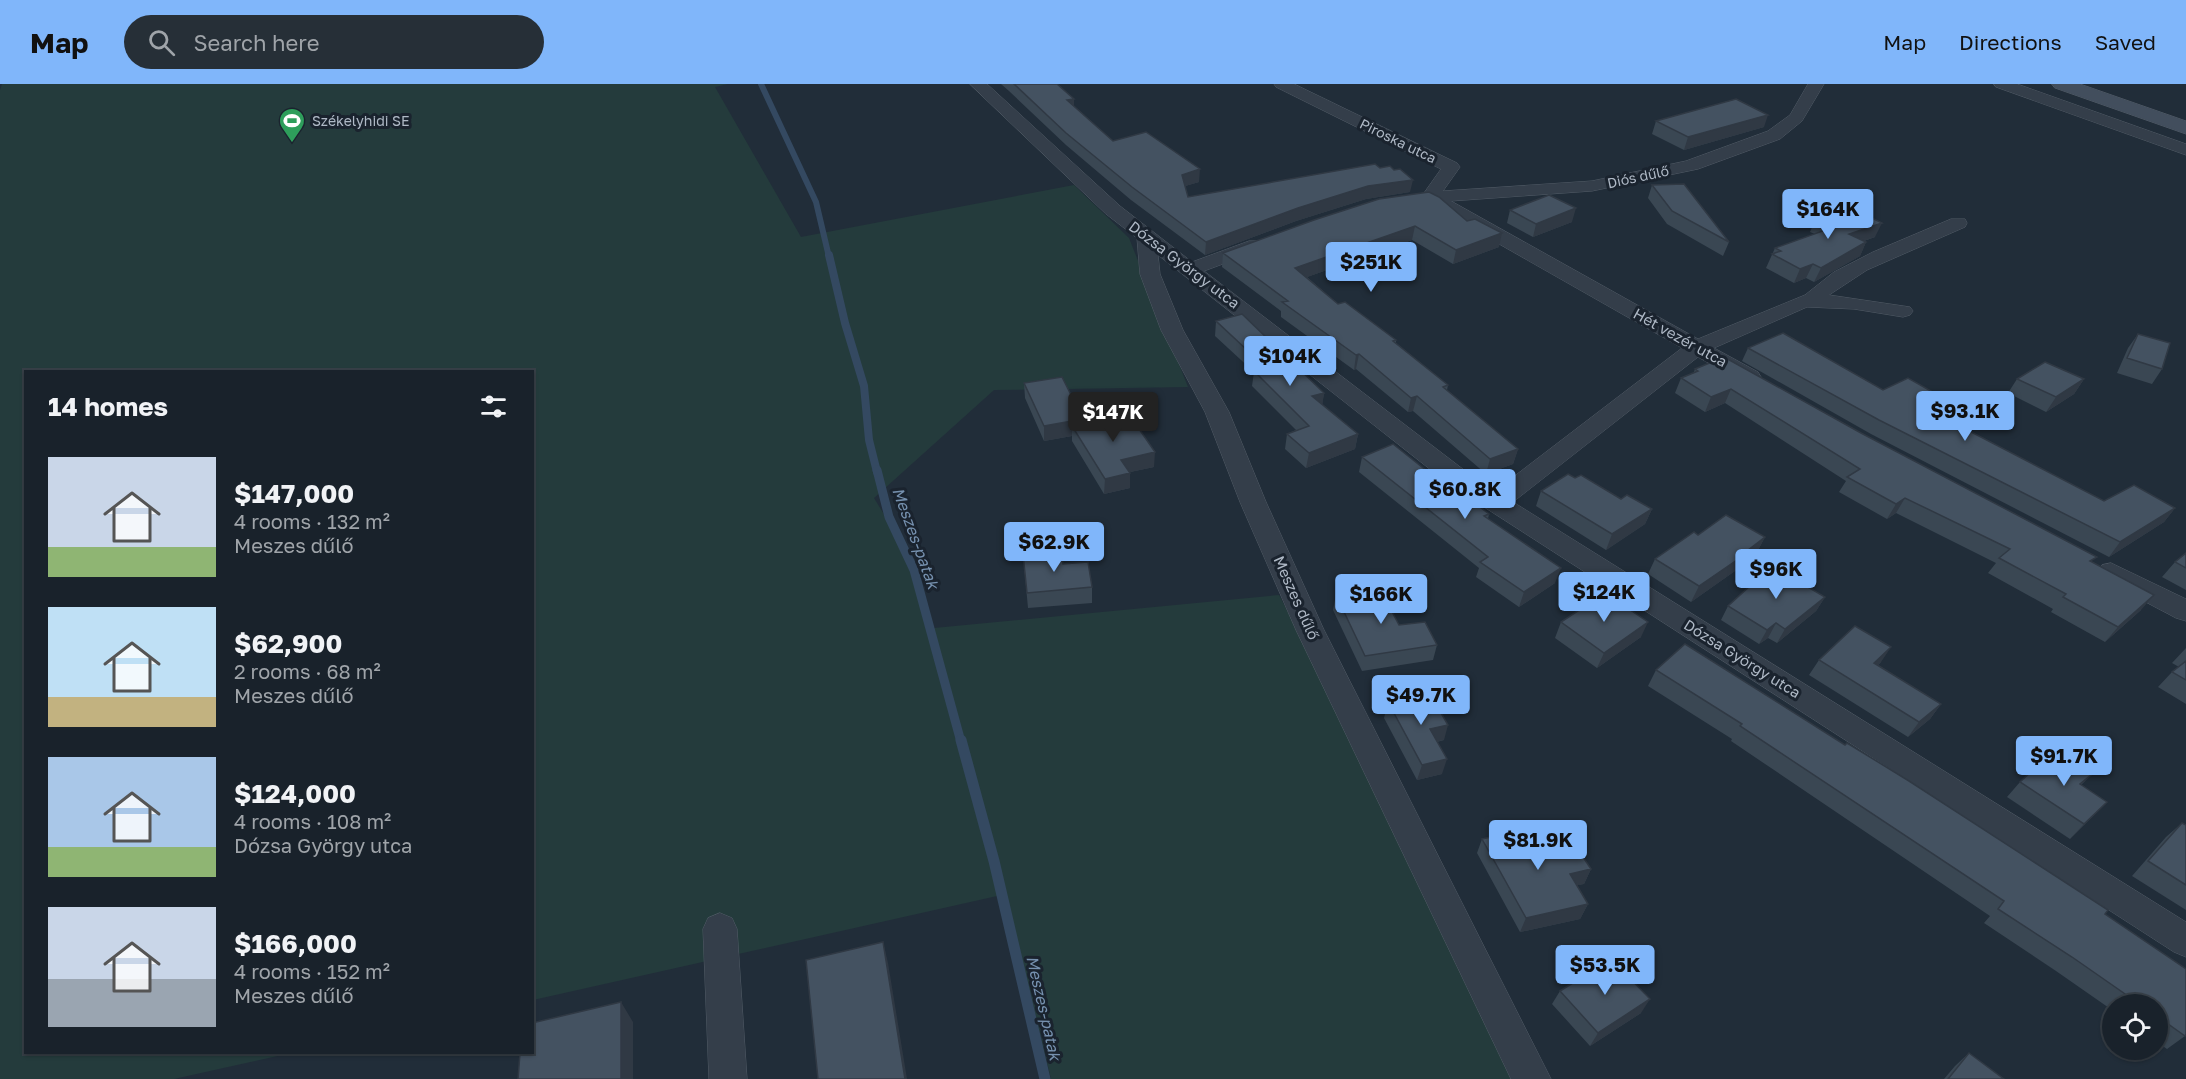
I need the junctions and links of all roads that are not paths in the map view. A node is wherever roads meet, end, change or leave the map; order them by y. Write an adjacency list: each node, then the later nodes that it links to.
1 (978, 84): 13 (street, Dózsa György utca)
2 (1282, 84): 10 (street, Piroska utca)
3 (1816, 84): 10 (street, Diós dűlő)
4 (2002, 84): 9 (street)
5 (2062, 84): 8 (street)
6 (2092, 84): 7 (street)
7 (2186, 117)
8 (2186, 128)
9 (2186, 150)
10 (1430, 197): 11 (street); 18 (street, Hét vezér utca)
11 (1396, 202)
12 (1958, 223): 16 (street)
13 (1147, 238): 15 (street, Dózsa György utca); 26 (street, Meszes dűlő)
14 (1270, 240): 15 (street)
15 (1191, 269): 20 (street, Dózsa György utca)
16 (1811, 300): 17 (street); 18 (street)
17 (1903, 311)
18 (1697, 347): 19 (street, Hét vezér utca); 20 (street)
19 (1769, 388)
20 (1496, 503): 24 (street, Dózsa György utca)
21 (2088, 560): 22 (street)
22 (2186, 611)
23 (720, 929): 25 (street)
24 (2186, 941)
25 (728, 1079)
26 (1532, 1079)

